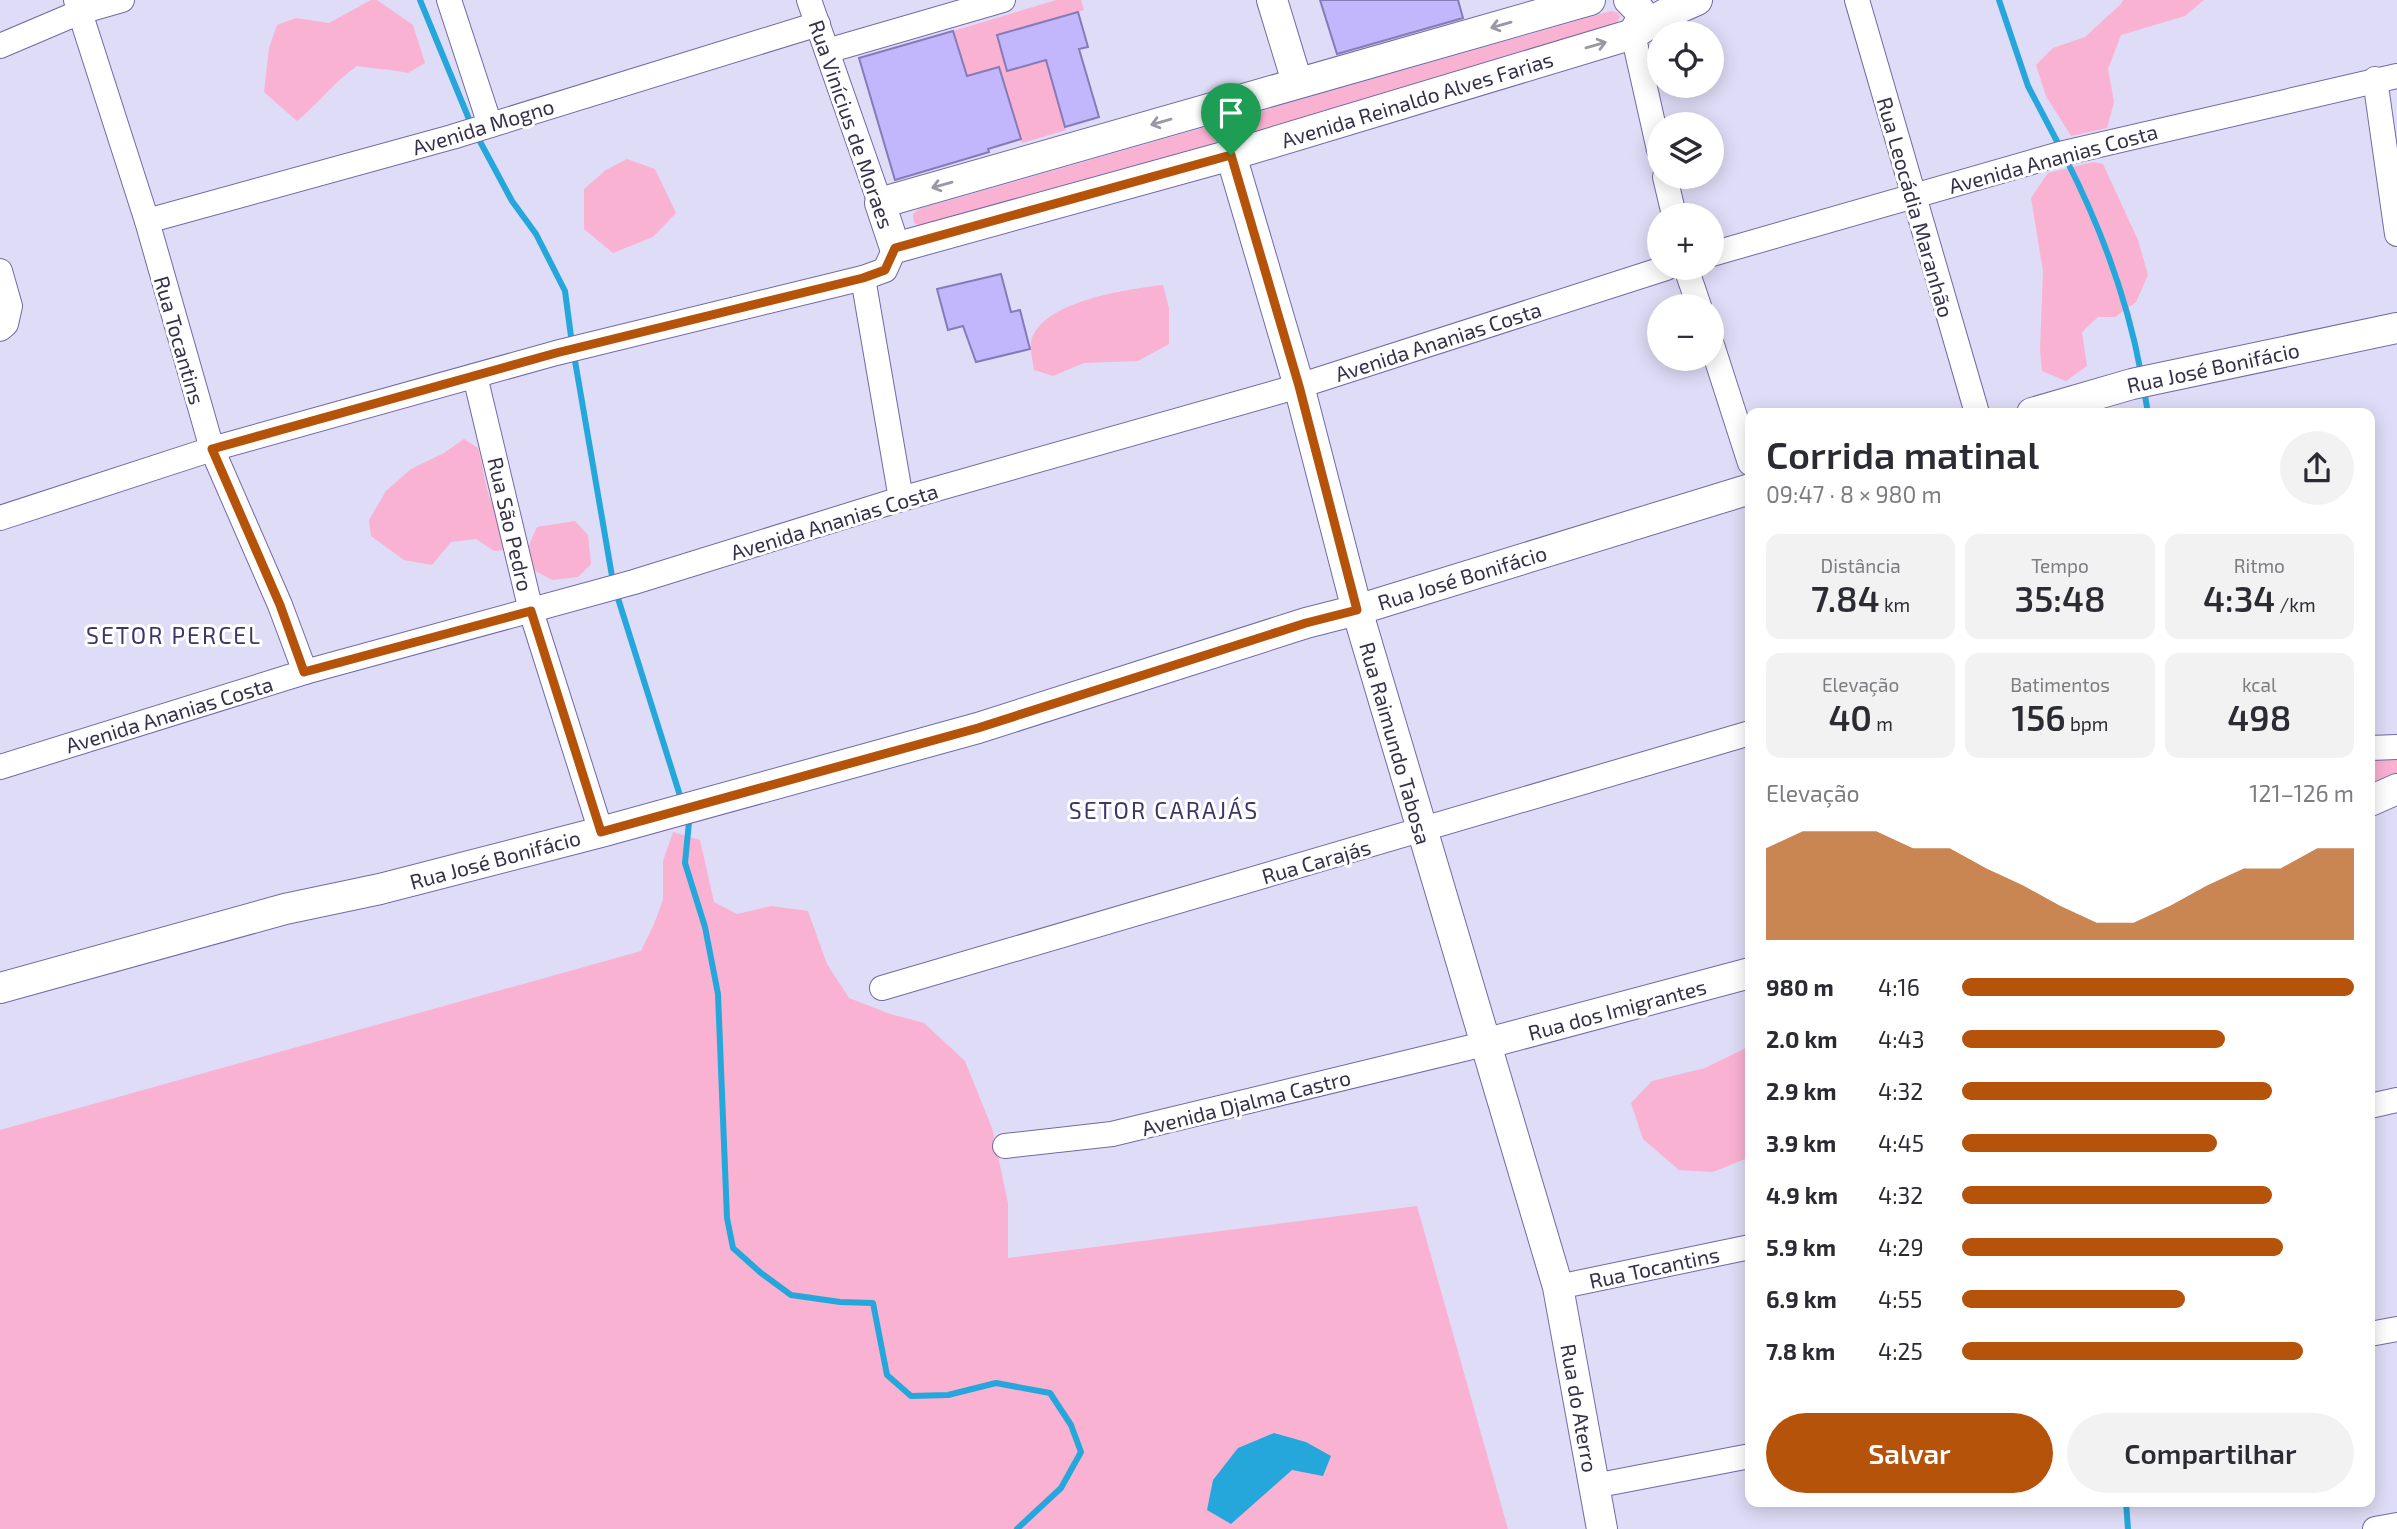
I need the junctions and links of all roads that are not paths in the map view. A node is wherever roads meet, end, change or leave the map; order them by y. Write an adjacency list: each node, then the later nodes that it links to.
1 (122, 0): 10 (street)
2 (449, 0): 18 (street)
3 (809, 0): 11 (street, Rua Vinícius de Moraes)
4 (1003, 0): 14 (street)
5 (1272, 0): 16 (street)
6 (1590, 0): 16 (street, one-way to 16)
7 (1629, 0): 12 (street)
8 (1697, 0): 12 (street, Avenida Reinaldo Alves Farias)
9 (1857, 0): 20 (street, Rua Leocádia Maranhão)
10 (78, 6): 13 (street); 22 (street, Rua Tocantins)
11 (818, 24): 14 (street, Rua Vinícius de Moraes); 18 (street, Avenida Mogno)
12 (1633, 34): 17 (street); 19 (street, Avenida Reinaldo Alves Farias, one-way to 12)
13 (0, 46)
14 (827, 51): 21 (street, Rua Vinícius de Moraes)
15 (2386, 77): 20 (street, Avenida Ananias Costa); 23 (street)
16 (1297, 82): 21 (street, one-way to 21)
17 (1650, 112)
18 (486, 126): 22 (street, Avenida Mogno)
19 (1231, 155): 24 (street, Avenida Reinaldo Alves Farias); 33 (street, Rua Raimundo Tabosa)
20 (1913, 196): 25 (street, Avenida Ananias Costa); 34 (street, Rua Leocádia Maranhão)
21 (880, 203): 24 (street, Rua Vinícius de Moraes)
22 (147, 221): 37 (street, Rua Tocantins)
23 (2397, 234)
24 (895, 248): 28 (street)
25 (1724, 251)
26 (0, 271): 29 (street)
27 (1647, 274): 33 (street, Avenida Ananias Costa)
28 (863, 278): 32 (street); 39 (street)
29 (3, 327)
30 (2397, 328): 35 (street, Rua José Bonifácio)
31 (1720, 371): 36 (street)
32 (475, 376): 37 (street); 42 (street, Rua São Pedro)
33 (1299, 386): 39 (street, Avenida Ananias Costa); 41 (street, Rua Raimundo Tabosa)
34 (1975, 408)
35 (2049, 408)
36 (1745, 447)
37 (212, 449): 40 (street); 43 (street, Rua Tocantins)
38 (1745, 491): 41 (street, Rua José Bonifácio)
39 (901, 499): 42 (street, Avenida Ananias Costa)
40 (0, 519)
41 (1357, 610): 50 (street, Rua Raimundo Tabosa); 51 (street, Rua José Bonifácio)
42 (531, 611): 43 (street, Avenida Ananias Costa); 51 (street, Rua São Pedro)
43 (304, 672): 47 (street, Avenida Ananias Costa)
44 (1745, 734): 50 (street, Rua Carajás)
45 (2397, 747): 46 (street)
46 (2375, 748)
47 (0, 767)
48 (2397, 789): 49 (street)
49 (2375, 799)
50 (1422, 830): 54 (street, Rua Carajás); 55 (street, Rua Raimundo Tabosa)
51 (601, 832): 53 (street, Rua José Bonifácio)
52 (1745, 974): 55 (street, Rua dos Imigrantes)
53 (0, 988)
54 (882, 988)
55 (1484, 1044): 58 (street, Avenida Djalma Castro); 60 (street, Rua Raimundo Tabosa)
56 (2397, 1100): 57 (street)
57 (2375, 1105)
58 (1005, 1146)
59 (1745, 1248): 60 (street, Rua Tocantins)
60 (1558, 1287): 64 (street, Rua do Aterro)
61 (2397, 1329): 62 (street)
62 (2375, 1333)
63 (1745, 1457): 64 (street)
64 (1594, 1486): 66 (street, Rua do Aterro)
65 (2397, 1525): 67 (street)
66 (1602, 1529)
67 (2375, 1529)

